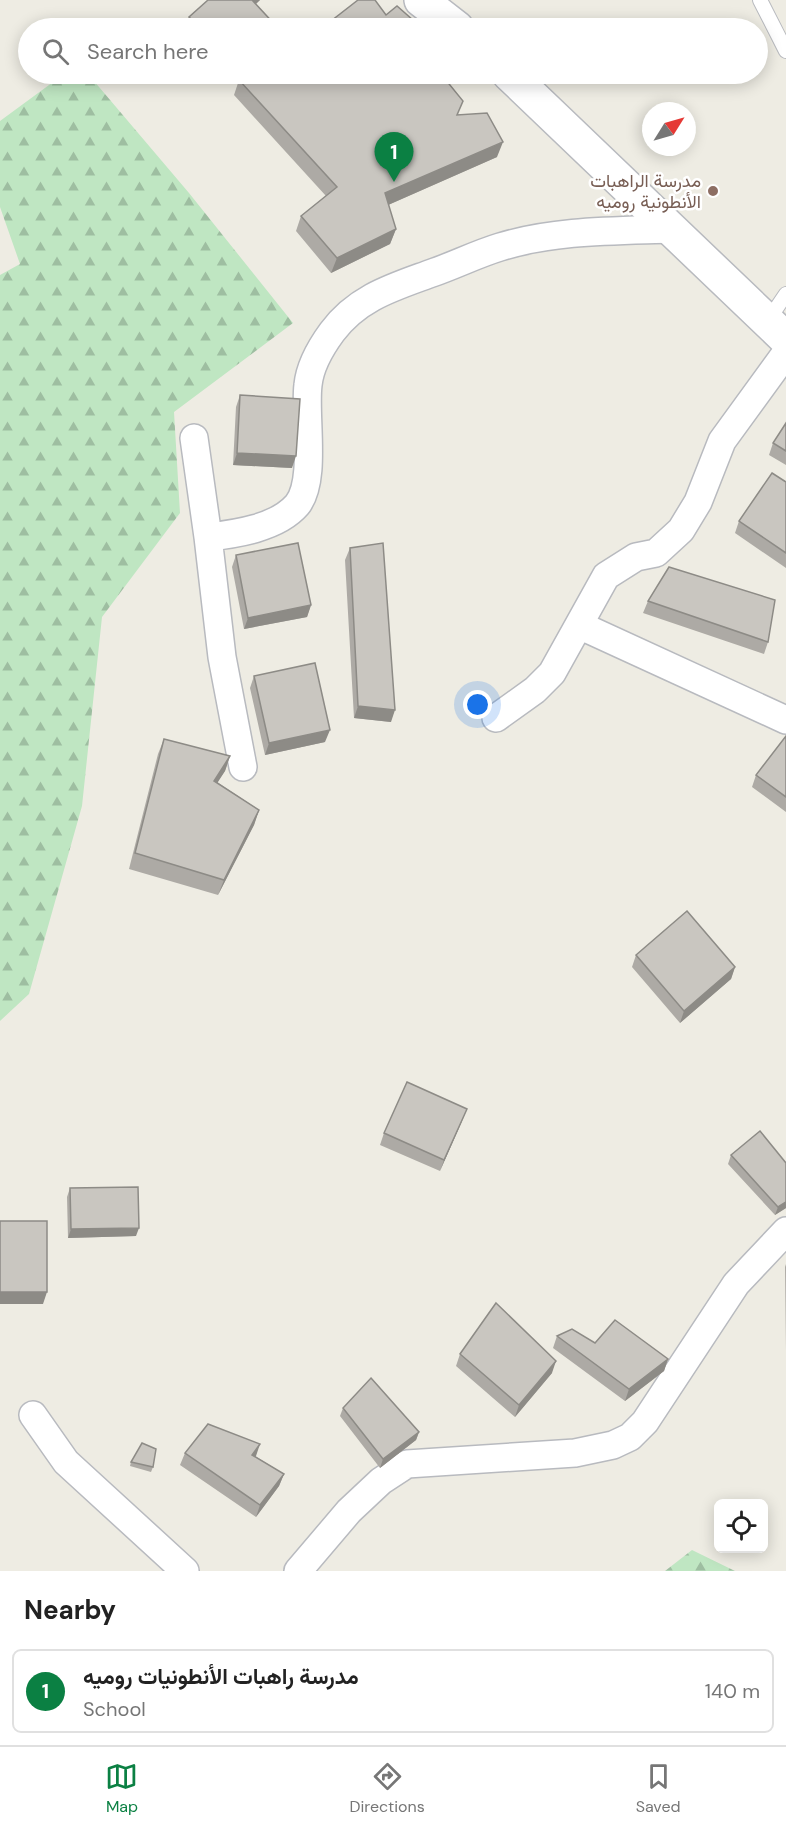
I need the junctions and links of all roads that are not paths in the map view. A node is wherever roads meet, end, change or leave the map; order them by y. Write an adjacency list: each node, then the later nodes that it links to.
1 (421, 0): 3 (street)
2 (760, 0): 4 (lane)
3 (444, 18)
4 (786, 51)
5 (520, 84): 6 (street)
6 (672, 229): 8 (street); 11 (street)
7 (786, 294): 8 (lane)
8 (776, 331)
9 (786, 353): 12 (street)
10 (195, 438): 11 (street)
11 (208, 537): 15 (street)
12 (579, 625): 13 (street); 14 (street)
13 (496, 718)
14 (786, 720)
15 (243, 767)
16 (786, 1231): 19 (street)
17 (33, 1415): 18 (street)
18 (185, 1571)
19 (298, 1571)

